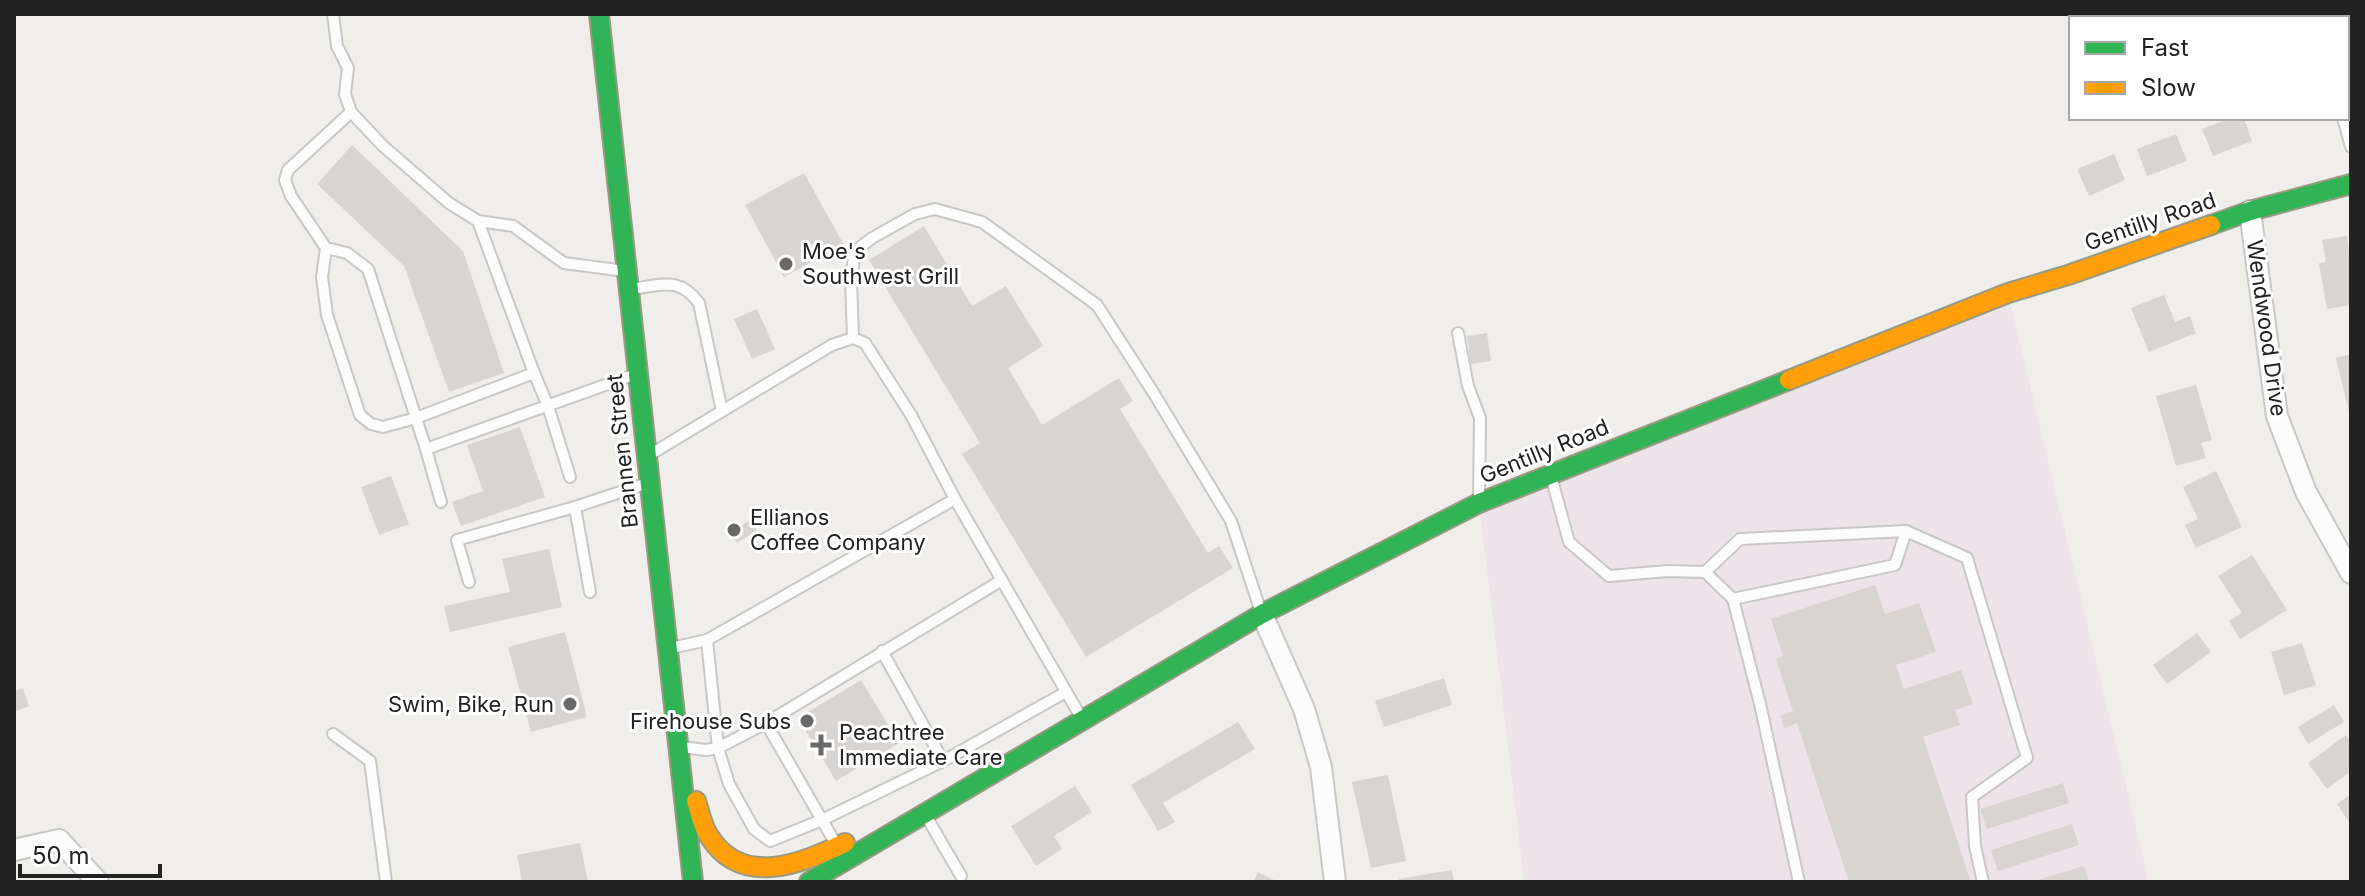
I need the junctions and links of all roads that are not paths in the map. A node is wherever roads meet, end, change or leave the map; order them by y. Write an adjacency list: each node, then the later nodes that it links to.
1 (333, 14): 3 (lane)
2 (599, 14): 10 (street, Brannen Street)
3 (351, 112): 8 (lane); 9 (lane)
4 (2344, 120): 5 (lane)
5 (2351, 147)
6 (2351, 184): 7 (street, Gentilly Road)
7 (2250, 211): 20 (street, Gentilly Road); 29 (street, Wendwood Drive)
8 (478, 221): 10 (lane); 13 (lane)
9 (326, 248): 17 (lane); 17 (lane)
10 (628, 280): 14 (street, Brannen Street); 16 (lane)
11 (1458, 333): 25 (lane)
12 (853, 338): 16 (lane); 23 (lane); 34 (lane)
13 (534, 373): 15 (lane); 17 (lane)
14 (638, 374): 15 (lane); 19 (street, Brannen Street)
15 (548, 406): 18 (lane); 21 (lane)
16 (722, 411): 19 (lane)
17 (416, 418): 18 (lane)
18 (426, 449): 24 (lane)
19 (647, 457): 22 (street, Brannen Street)
20 (1551, 474): 25 (street, Gentilly Road); 28 (lane)
21 (570, 477)
22 (650, 482): 26 (lane); 36 (street, Brannen Street)
23 (955, 499): 30 (lane); 35 (lane)
24 (441, 502)
25 (1479, 503): 34 (street, Gentilly Road)
26 (575, 507): 31 (lane); 32 (lane)
27 (1906, 531): 28 (lane); 33 (lane); 57 (lane)
28 (1705, 572): 33 (lane)
29 (2351, 573)
30 (1002, 580): 37 (lane); 38 (lane)
31 (469, 582)
32 (590, 592)
33 (1733, 599): 56 (lane)
34 (1262, 614): 39 (street, Gentilly Road); 55 (street)
35 (707, 640): 36 (lane); 43 (lane)
36 (668, 649): 42 (street, Brannen Street)
37 (882, 651): 40 (lane); 44 (lane)
38 (1066, 692): 39 (lane); 44 (lane)
39 (1083, 721): 45 (street, Gentilly Road)
40 (766, 723): 43 (lane); 47 (lane)
41 (333, 734): 52 (lane)
42 (679, 746): 43 (lane); 48 (street); 53 (street, Brannen Street)
43 (718, 748): 47 (lane)
44 (943, 761): 47 (lane)
45 (981, 781): 46 (street, Gentilly Road); 48 (street)
46 (925, 815): 50 (lane); 54 (street, Gentilly Road)
47 (822, 820): 48 (lane)
48 (837, 847)
49 (14, 850): 51 (street)
50 (961, 876)
51 (98, 882)
52 (386, 882)
53 (693, 882)
54 (809, 882)
55 (1335, 882)
56 (1799, 882)
57 (1983, 882)

